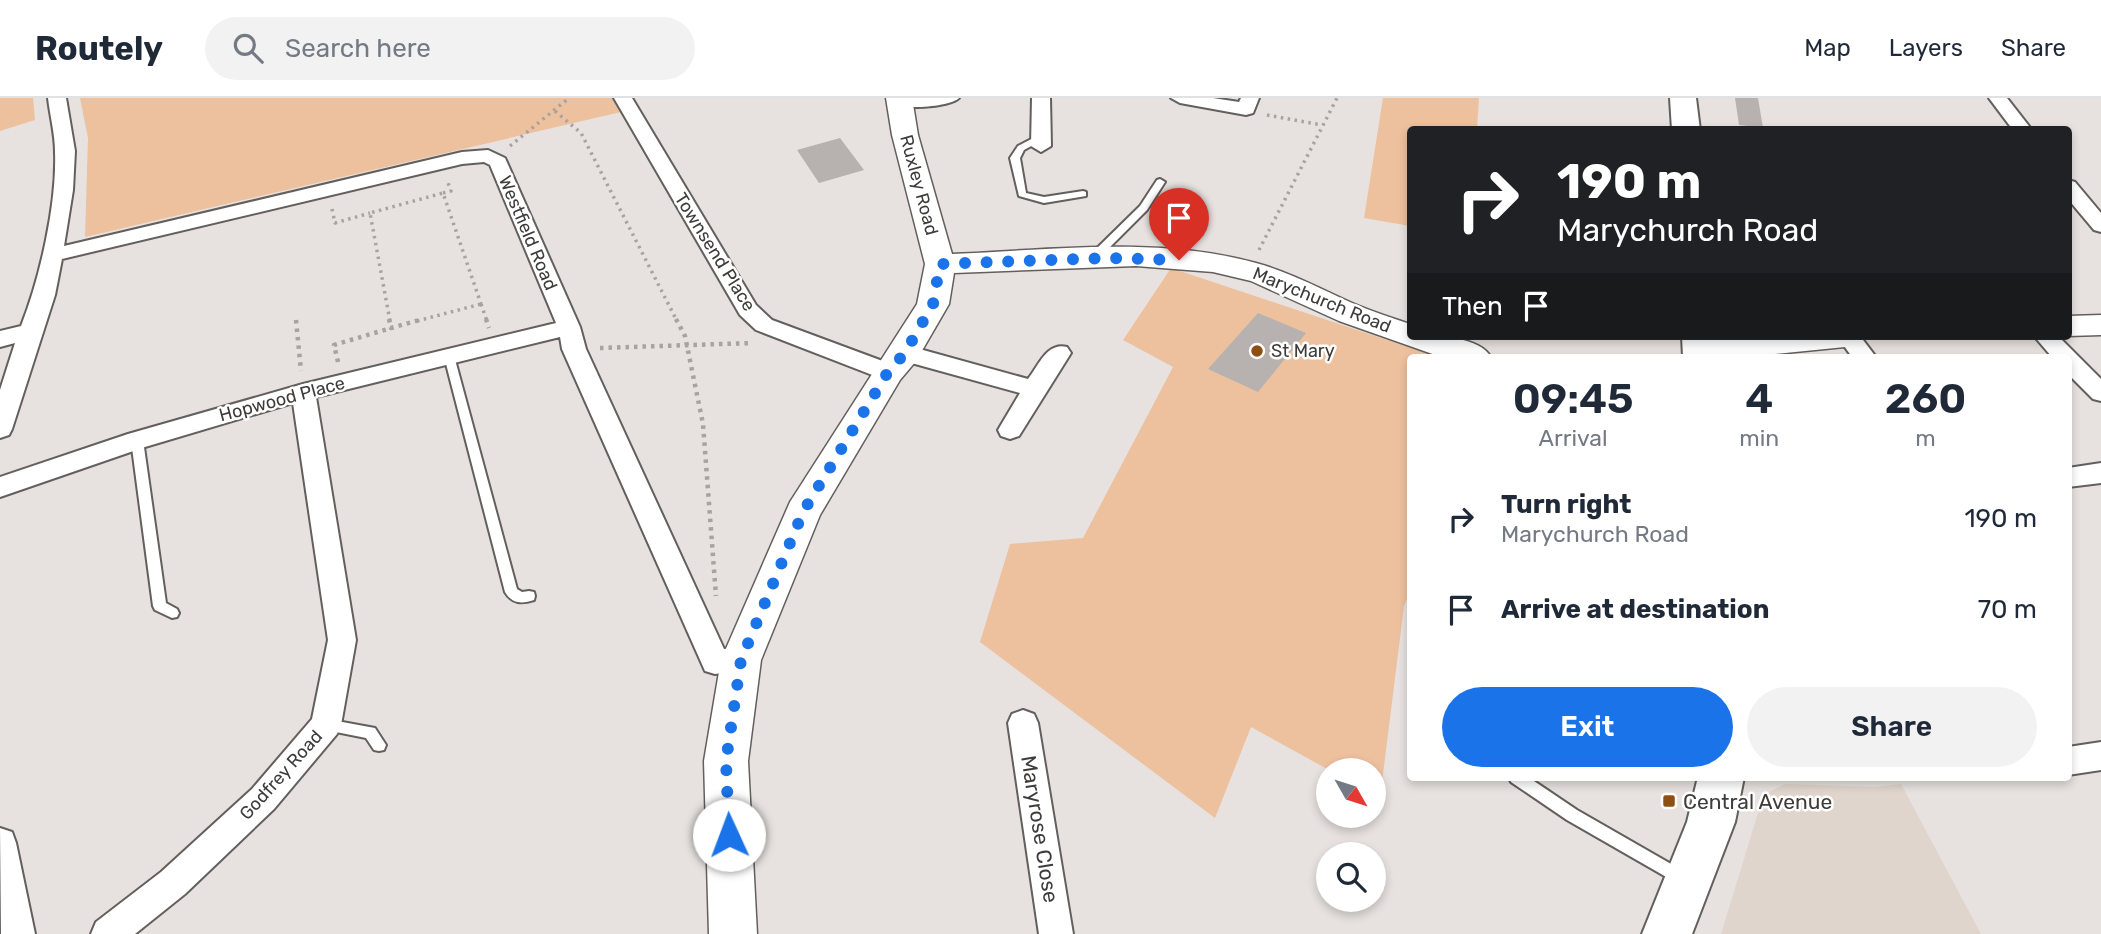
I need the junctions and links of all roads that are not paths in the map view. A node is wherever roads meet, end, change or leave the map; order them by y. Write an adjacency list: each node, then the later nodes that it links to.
1 (57, 98): 18 (street)
2 (623, 98): 37 (street, Townsend Place)
3 (950, 98): 8 (street)
4 (1041, 98): 13 (street)
5 (1180, 98): 9 (street)
6 (1684, 98): 11 (highway)
7 (1998, 98): 12 (street)
8 (899, 100): 20 (street, Ruxley Road)
9 (1248, 103): 10 (street)
10 (1267, 115)
11 (1686, 126)
12 (2020, 126)
13 (1041, 141): 16 (lane)
14 (1160, 182): 19 (lane)
15 (2072, 191): 17 (street)
16 (1083, 194)
17 (2101, 226)
18 (52, 255): 23 (street); 25 (street, Westfield Road)
19 (1093, 259): 20 (street, Marychurch Road); 24 (street, Marychurch Road)
20 (940, 264): 37 (street, Ruxley Road)
21 (2072, 326): 22 (street)
22 (2101, 326)
23 (30, 331): 26 (street); 42 (street)
24 (1407, 333)
25 (572, 338): 36 (street, Hopwood Place); 50 (street, Westfield Road)
26 (0, 340)
27 (1426, 340): 33 (street, Marychurch Road)
28 (1798, 340): 31 (street)
29 (1850, 340): 34 (street)
30 (2049, 340): 35 (street)
31 (1700, 348)
32 (1059, 353): 39 (street)
33 (1466, 354)
34 (1862, 354)
35 (2063, 354)
36 (449, 356): 40 (street, Hopwood Place); 48 (lane)
37 (896, 363): 39 (street, Townsend Place); 50 (street, Ruxley Road)
38 (2072, 363): 41 (street)
39 (1034, 389): 43 (street)
40 (303, 392): 44 (street, Hopwood Place); 52 (street, Godfrey Road)
41 (2101, 393)
42 (0, 429)
43 (1010, 430)
44 (137, 440): 47 (street, Hopwood Place); 49 (lane)
45 (2101, 472): 46 (street)
46 (2072, 478)
47 (0, 487)
48 (529, 596)
49 (172, 613)
50 (741, 660): 62 (street, Ruxley Road)
51 (1023, 723): 63 (street, Maryrose Close)
52 (326, 725): 53 (lane); 61 (street, Godfrey Road)
53 (379, 746)
54 (2101, 756): 55 (street)
55 (2072, 760)
56 (1522, 781): 59 (lane)
57 (1720, 781): 59 (highway)
58 (0, 843): 60 (street)
59 (1689, 882): 64 (highway)
60 (19, 934)
61 (108, 934)
62 (733, 934)
63 (1056, 934)
64 (1667, 934)

